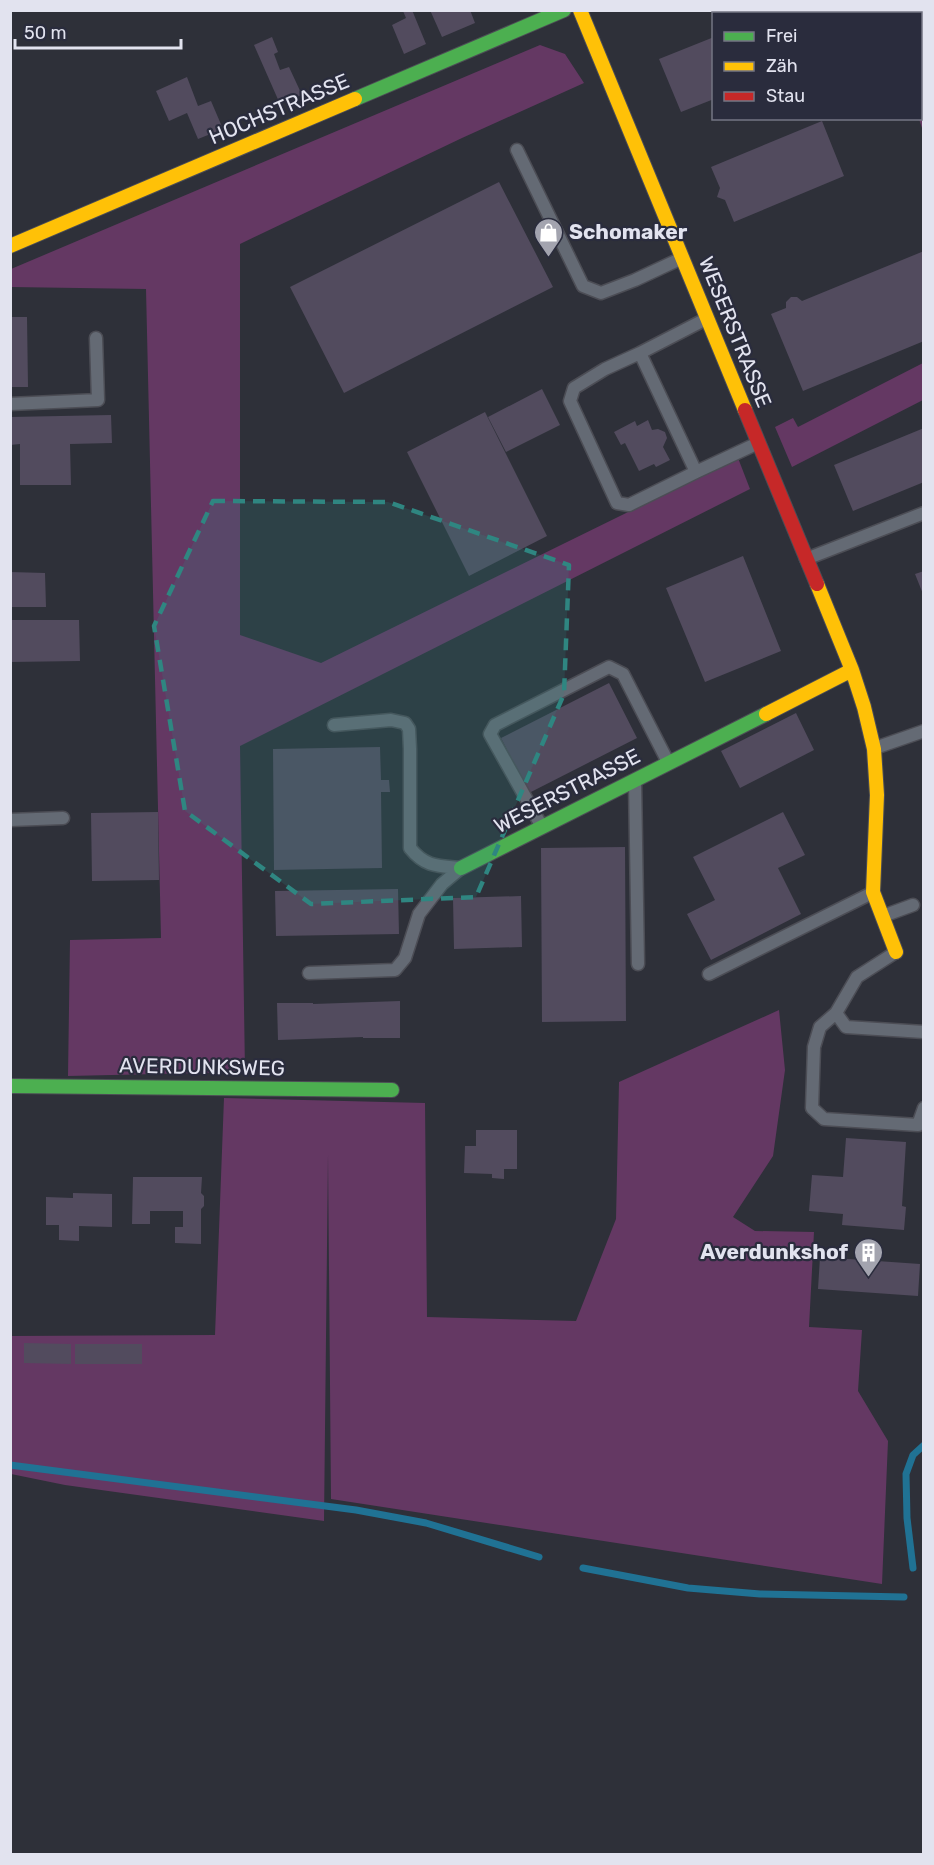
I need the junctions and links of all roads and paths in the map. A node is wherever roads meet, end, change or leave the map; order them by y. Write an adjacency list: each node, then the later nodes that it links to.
1 (564, 10): 4 (street, HOCHSTRASSE)
2 (580, 10): 5 (street, WESERSTRASSE)
3 (517, 150): 5 (lane)
4 (10, 246)
5 (682, 258): 6 (street, WESERSTRASSE)
6 (706, 319): 8 (lane); 10 (street, WESERSTRASSE)
7 (96, 338): 9 (lane)
8 (640, 353): 11 (lane); 11 (lane)
9 (10, 404)
10 (757, 443): 11 (lane); 13 (street, WESERSTRASSE)
11 (696, 472)
12 (924, 513): 13 (lane)
13 (805, 559): 14 (street, WESERSTRASSE)
14 (852, 670): 17 (street, WESERSTRASSE); 18 (street, WESERSTRASSE)
15 (334, 725): 23 (lane)
16 (924, 731): 17 (lane)
17 (874, 749): 24 (street, WESERSTRASSE)
18 (669, 763): 19 (street, WESERSTRASSE); 22 (lane)
19 (635, 781): 22 (street, WESERSTRASSE); 28 (lane)
20 (63, 818): 21 (lane)
21 (10, 820)
22 (542, 827): 23 (street, WESERSTRASSE)
23 (461, 868): 29 (lane)
24 (873, 892): 26 (street, WESERSTRASSE); 30 (lane)
25 (913, 905): 26 (lane)
26 (882, 917): 27 (street, WESERSTRASSE)
27 (896, 952): 31 (lane)
28 (638, 964)
29 (309, 973)
30 (709, 974)
31 (836, 1013): 32 (lane); 35 (lane)
32 (924, 1032)
33 (10, 1086): 34 (street, AVERDUNKSWEG)
34 (393, 1090)
35 (924, 1108)

